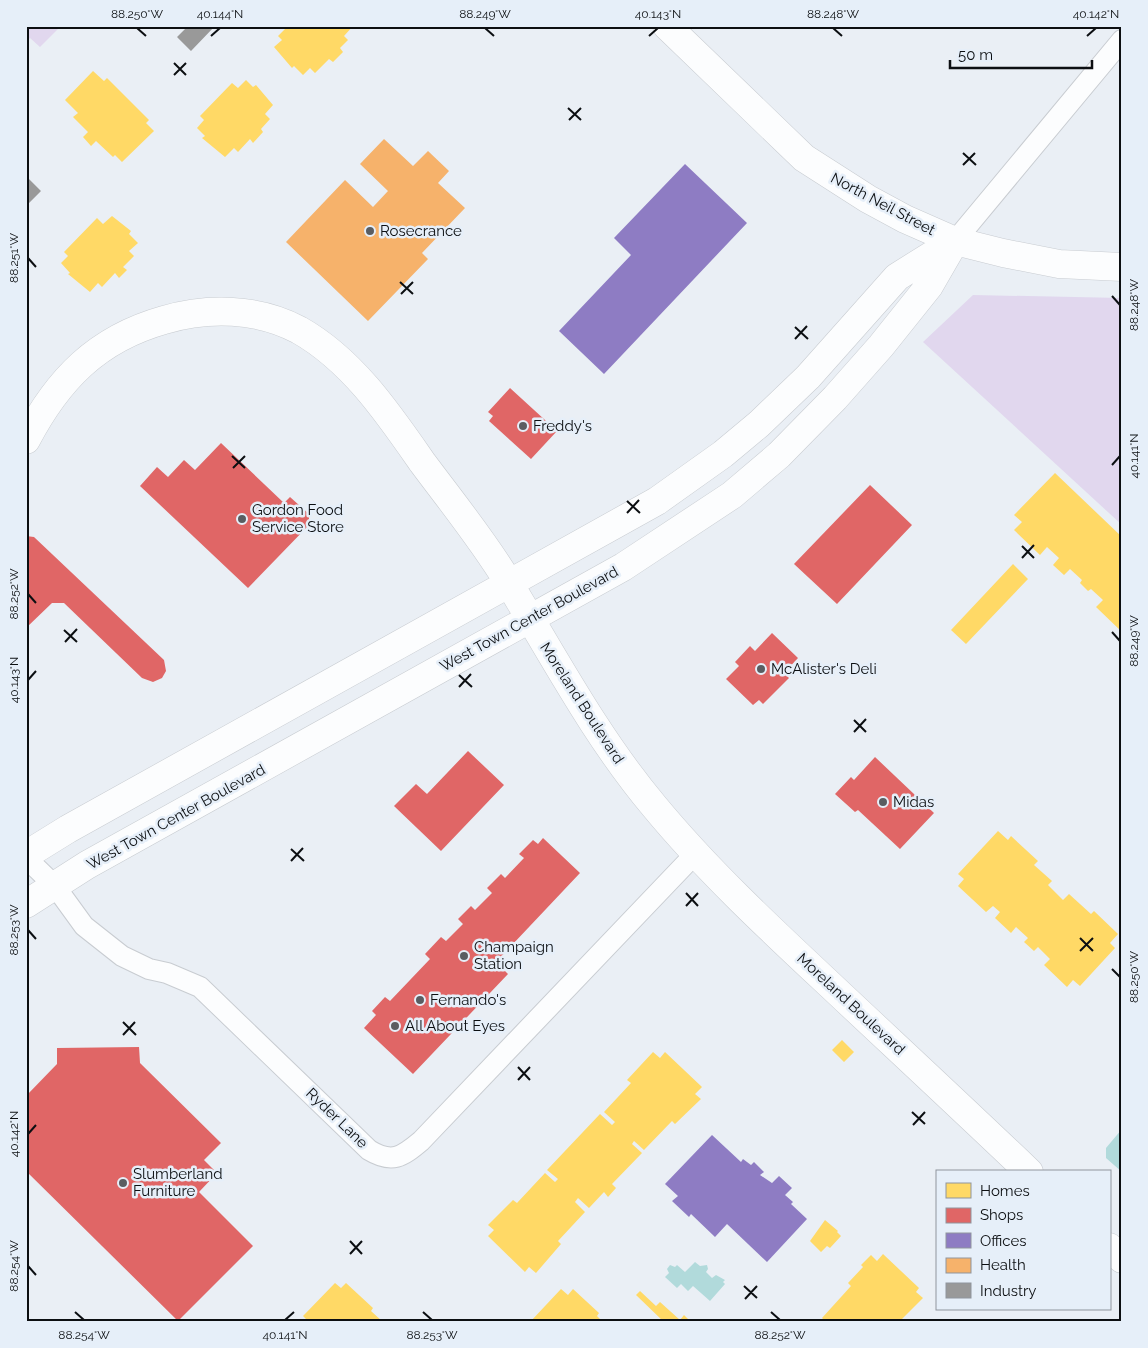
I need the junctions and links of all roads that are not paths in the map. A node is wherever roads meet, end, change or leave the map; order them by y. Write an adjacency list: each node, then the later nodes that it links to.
1 (667, 26): 3 (main road, North Neil Street)
2 (1122, 40): 3 (street, West Town Center Boulevard)
3 (955, 241): 4 (main road, North Neil Street); 6 (main road, West Town Center Boulevard); 7 (main road, West Town Center Boulevard)
4 (1122, 267)
5 (26, 440): 6 (main road, Moreland Boulevard)
6 (508, 582): 7 (main road, Moreland Boulevard); 9 (main road, West Town Center Boulevard)
7 (529, 620): 8 (main road, Moreland Boulevard); 11 (main road, West Town Center Boulevard)
8 (695, 854): 11 (street, Ryder Lane); 13 (main road, Moreland Boulevard)
9 (26, 855)
10 (26, 858): 11 (street, Ryder Lane)
11 (55, 886): 12 (main road, West Town Center Boulevard)
12 (26, 904)
13 (1027, 1170)
14 (1110, 1248): 15 (main road)
15 (1122, 1259)

